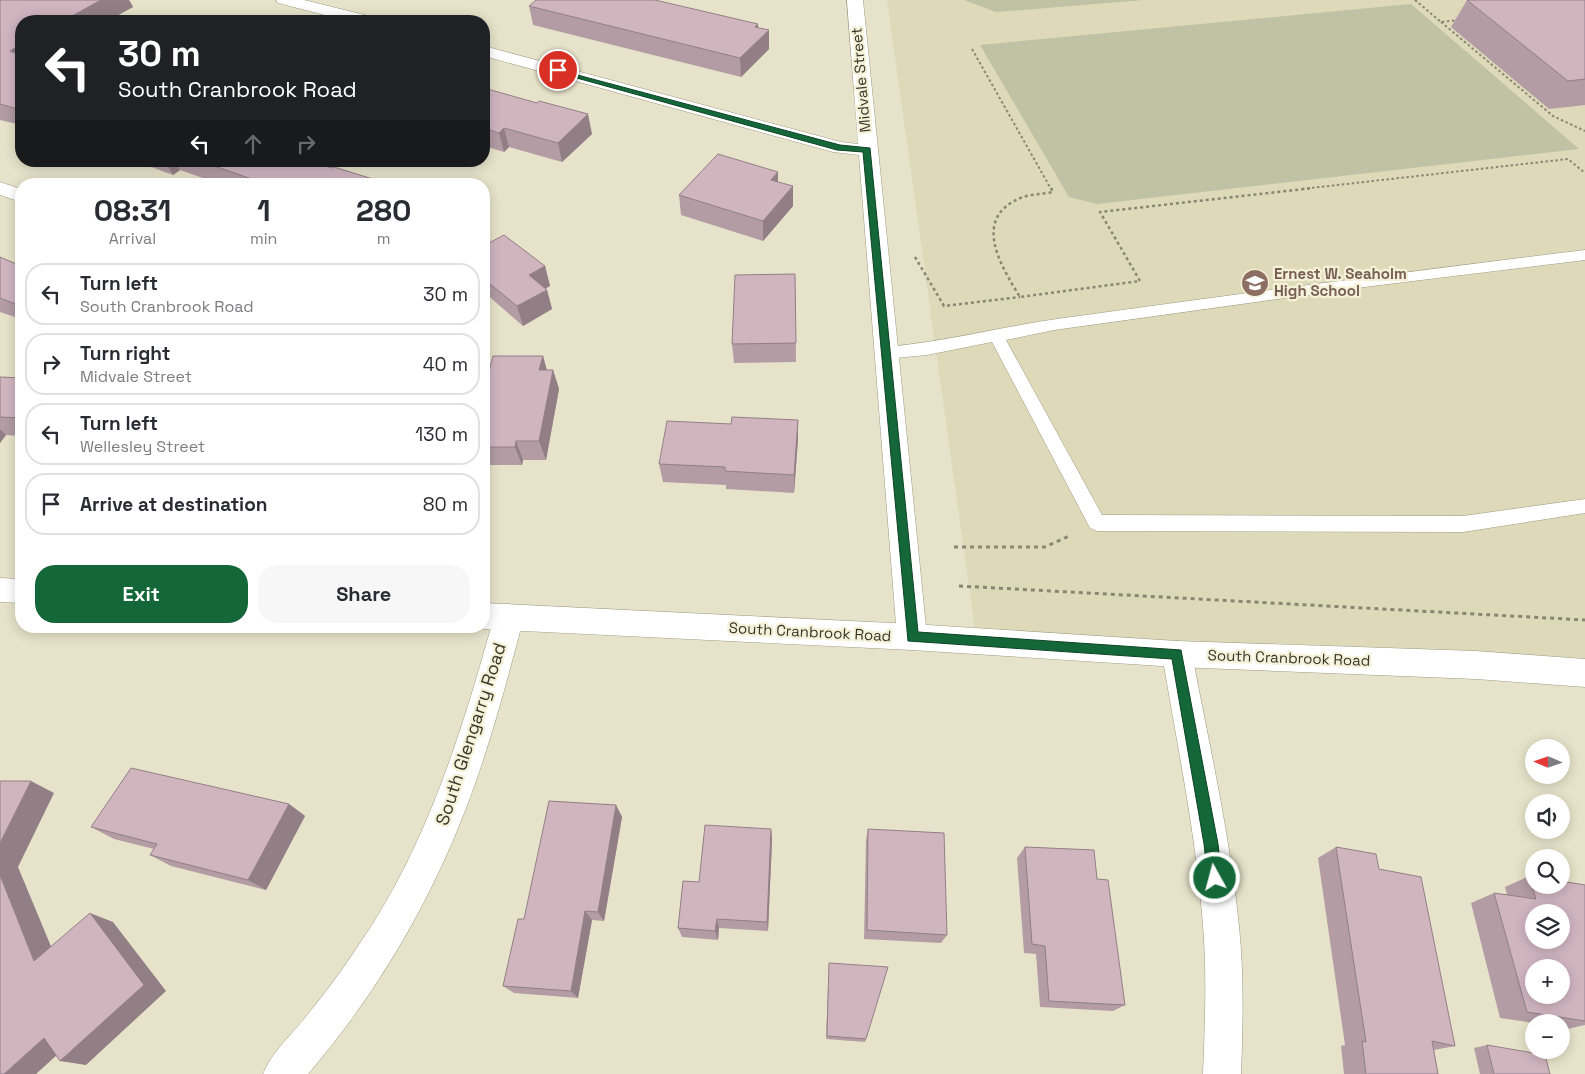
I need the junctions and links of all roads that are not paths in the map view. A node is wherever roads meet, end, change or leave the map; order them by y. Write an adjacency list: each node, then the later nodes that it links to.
1 (284, 0): 3 (street)
2 (855, 0): 5 (street, Midvale Street)
3 (343, 15)
4 (490, 53): 5 (street)
5 (867, 150): 10 (street, Midvale Street)
6 (0, 188): 7 (street)
7 (15, 194)
8 (1585, 255): 9 (lane)
9 (997, 337): 10 (lane); 11 (lane)
10 (886, 353): 15 (street, Midvale Street)
11 (1585, 506)
12 (0, 590): 13 (street)
13 (15, 591)
14 (496, 617): 15 (street, South Cranbrook Road); 18 (street, South Glengarry Road)
15 (912, 637): 16 (street, South Cranbrook Road)
16 (1177, 654): 17 (street, South Cranbrook Road); 19 (street)
17 (1585, 673)
18 (282, 1074)
19 (1222, 1074)

